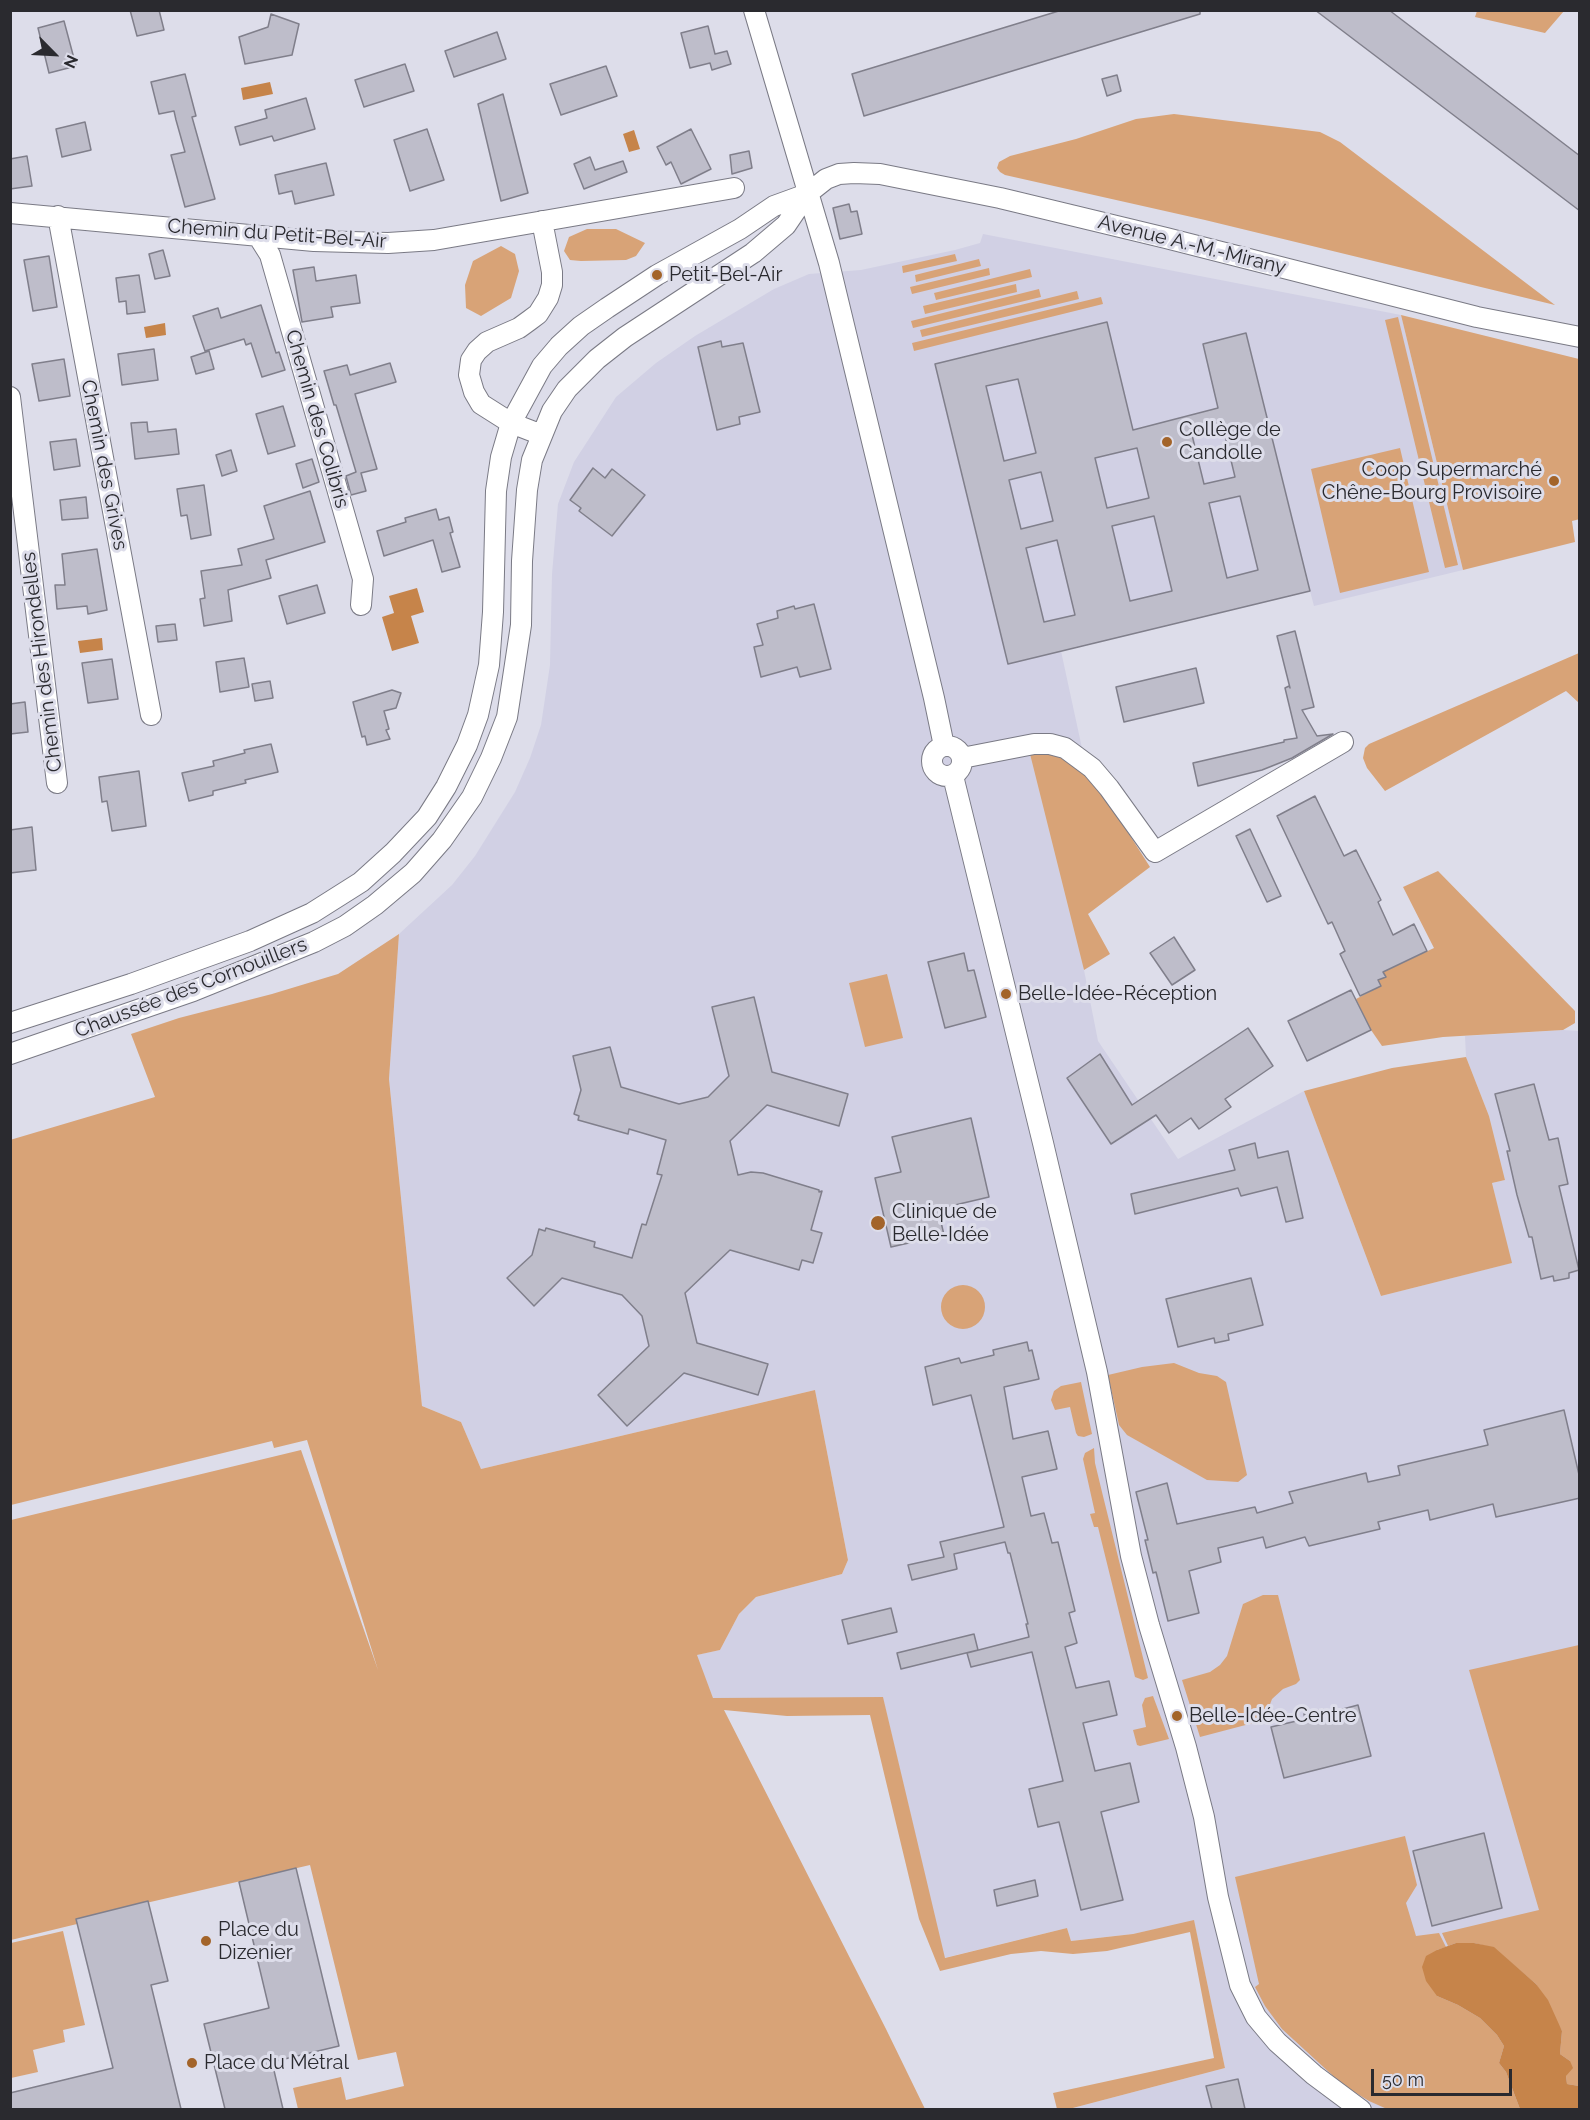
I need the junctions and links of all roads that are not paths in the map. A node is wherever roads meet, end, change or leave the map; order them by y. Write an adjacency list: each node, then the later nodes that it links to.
1 (754, 10): 3 (street)
2 (734, 188): 6 (street, Chemin du Petit-Bel-Air)
3 (807, 194): 8 (street, Avenue A.-M.-Mirany); 10 (street, Chaussée des Cornouillers); 11 (street, Chaussée des Cornouillers); 15 (street)
4 (10, 213): 5 (street, Chemin du Petit-Bel-Air)
5 (58, 216): 7 (street, Chemin du Petit-Bel-Air); 13 (street, Chemin des Grives)
6 (542, 221): 7 (street, Chemin du Petit-Bel-Air); 10 (street)
7 (258, 236): 12 (street, Chemin des Colibris)
8 (1580, 337)
9 (10, 397): 18 (street, Chemin des Hirondelles)
10 (511, 423): 11 (street); 19 (street, Chaussée des Cornouillers)
11 (542, 435): 20 (street, Chaussée des Cornouillers)
12 (361, 605)
13 (151, 715)
14 (1343, 742): 16 (street)
15 (944, 746): 16 (street); 17 (street)
16 (962, 758): 17 (street)
17 (953, 776): 21 (street)
18 (57, 783)
19 (10, 1023)
20 (10, 1054)
21 (1361, 2109)

